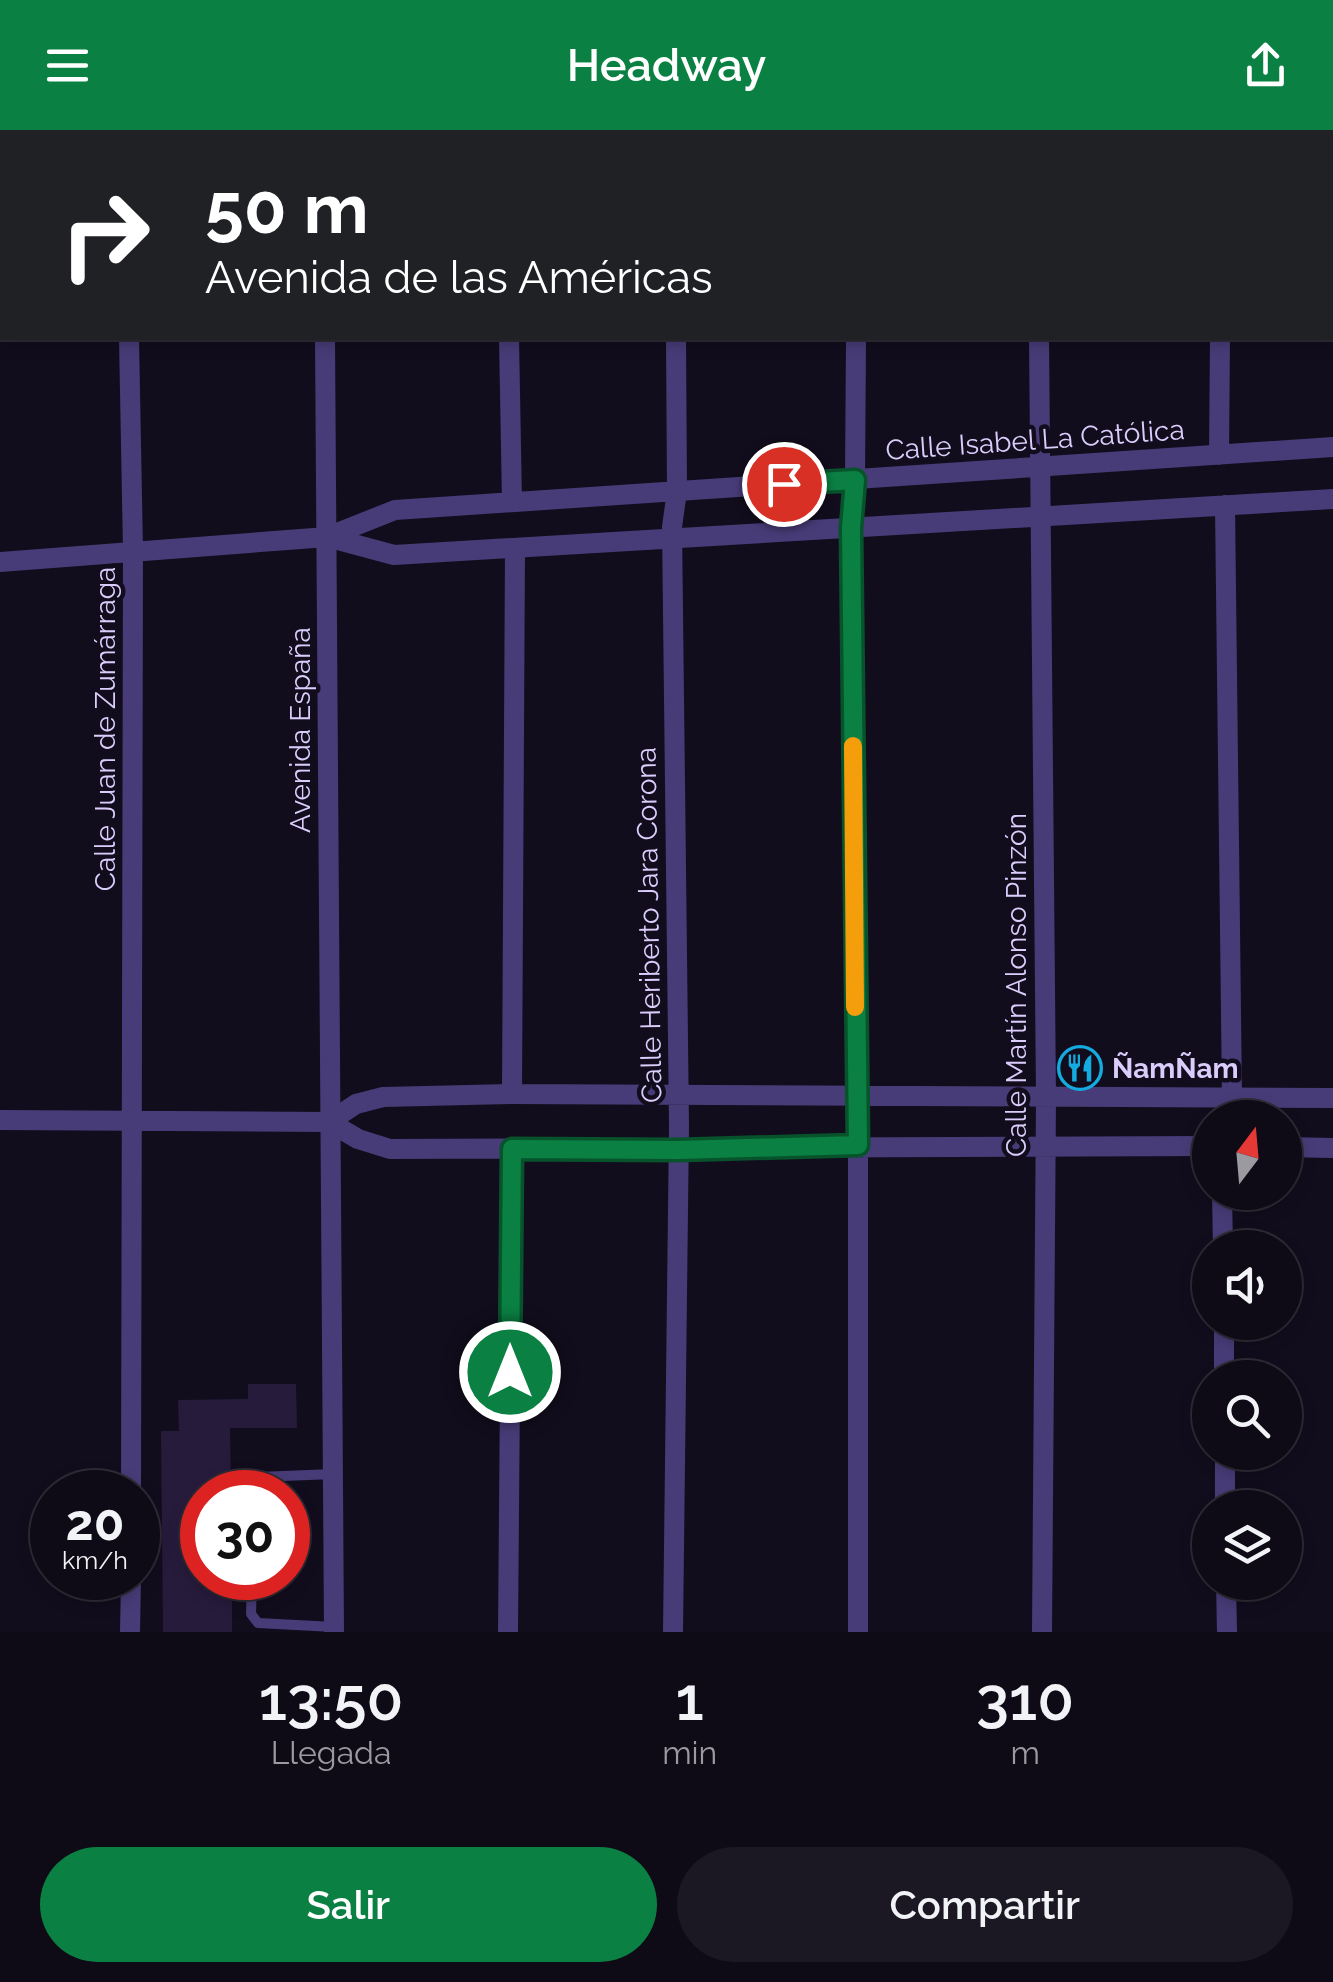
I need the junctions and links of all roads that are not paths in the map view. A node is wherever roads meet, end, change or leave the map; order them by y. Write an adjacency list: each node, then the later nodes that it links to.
1 (129, 340): 21 (street, Calle Juan de Zumárraga)
2 (325, 340): 18 (street, Avenida España)
3 (509, 340): 14 (street)
4 (676, 340): 12 (street, Calle Heriberto Jara Corona)
5 (856, 340): 11 (street)
6 (1039, 340): 10 (street, Calle Martín Alonso Pinzón)
7 (1220, 340): 9 (street)
8 (1333, 448): 9 (street, Calle Isabel La Católica)
9 (1219, 455): 10 (street, Calle Isabel La Católica)
10 (1038, 467): 11 (street, Calle Isabel La Católica); 16 (street, Calle Martín Alonso Pinzón)
11 (855, 480): 12 (street, Calle Isabel La Católica); 17 (street)
12 (677, 491): 14 (street, Calle Isabel La Católica); 19 (street, Calle Heriberto Jara Corona)
13 (1333, 499): 15 (street, Calle Isabel La Católica)
14 (512, 502): 18 (street, Calle Isabel La Católica)
15 (1225, 505): 16 (street, Calle Isabel La Católica); 27 (street)
16 (1039, 516): 17 (street, Calle Isabel La Católica); 26 (street, Calle Martín Alonso Pinzón)
17 (851, 528): 19 (street, Calle Isabel La Católica); 25 (street)
18 (327, 537): 20 (street, Calle Isabel La Católica); 21 (street, Calle Isabel La Católica); 31 (street, Avenida España)
19 (673, 538): 20 (street, Calle Isabel La Católica); 24 (street, Calle Heriberto Jara Corona)
20 (515, 548): 23 (street)
21 (133, 551): 22 (street, Calle Isabel La Católica); 30 (street, Calle Juan de Zumárraga)
22 (0, 562)
23 (512, 1094): 24 (street); 31 (street)
24 (679, 1095): 25 (street); 38 (street, Calle Heriberto Jara Corona)
25 (856, 1095): 26 (street); 32 (street)
26 (1046, 1097): 27 (street); 33 (street, Calle Martín Alonso Pinzón)
27 (1232, 1098): 28 (street)
28 (1333, 1098)
29 (0, 1120): 30 (street)
30 (132, 1121): 31 (street); 39 (street, Calle Juan de Zumárraga)
31 (329, 1122): 37 (street); 40 (street, Avenida España)
32 (858, 1145): 33 (street); 38 (street); 49 (street)
33 (1045, 1146): 34 (street); 50 (street, Calle Martín Alonso Pinzón)
34 (1192, 1146)
35 (1302, 1147): 36 (street)
36 (1333, 1148)
37 (512, 1149): 38 (street); 47 (street)
38 (678, 1150): 48 (street, Calle Heriberto Jara Corona)
39 (131, 1470)
40 (333, 1474): 41 (lane); 45 (street, Avenida España)
41 (310, 1475)
42 (130, 1600): 46 (street)
43 (251, 1600): 45 (lane)
44 (1226, 1600): 51 (street)
45 (334, 1630)
46 (130, 1632)
47 (508, 1632)
48 (674, 1632)
49 (858, 1632)
50 (1042, 1632)
51 (1226, 1632)

